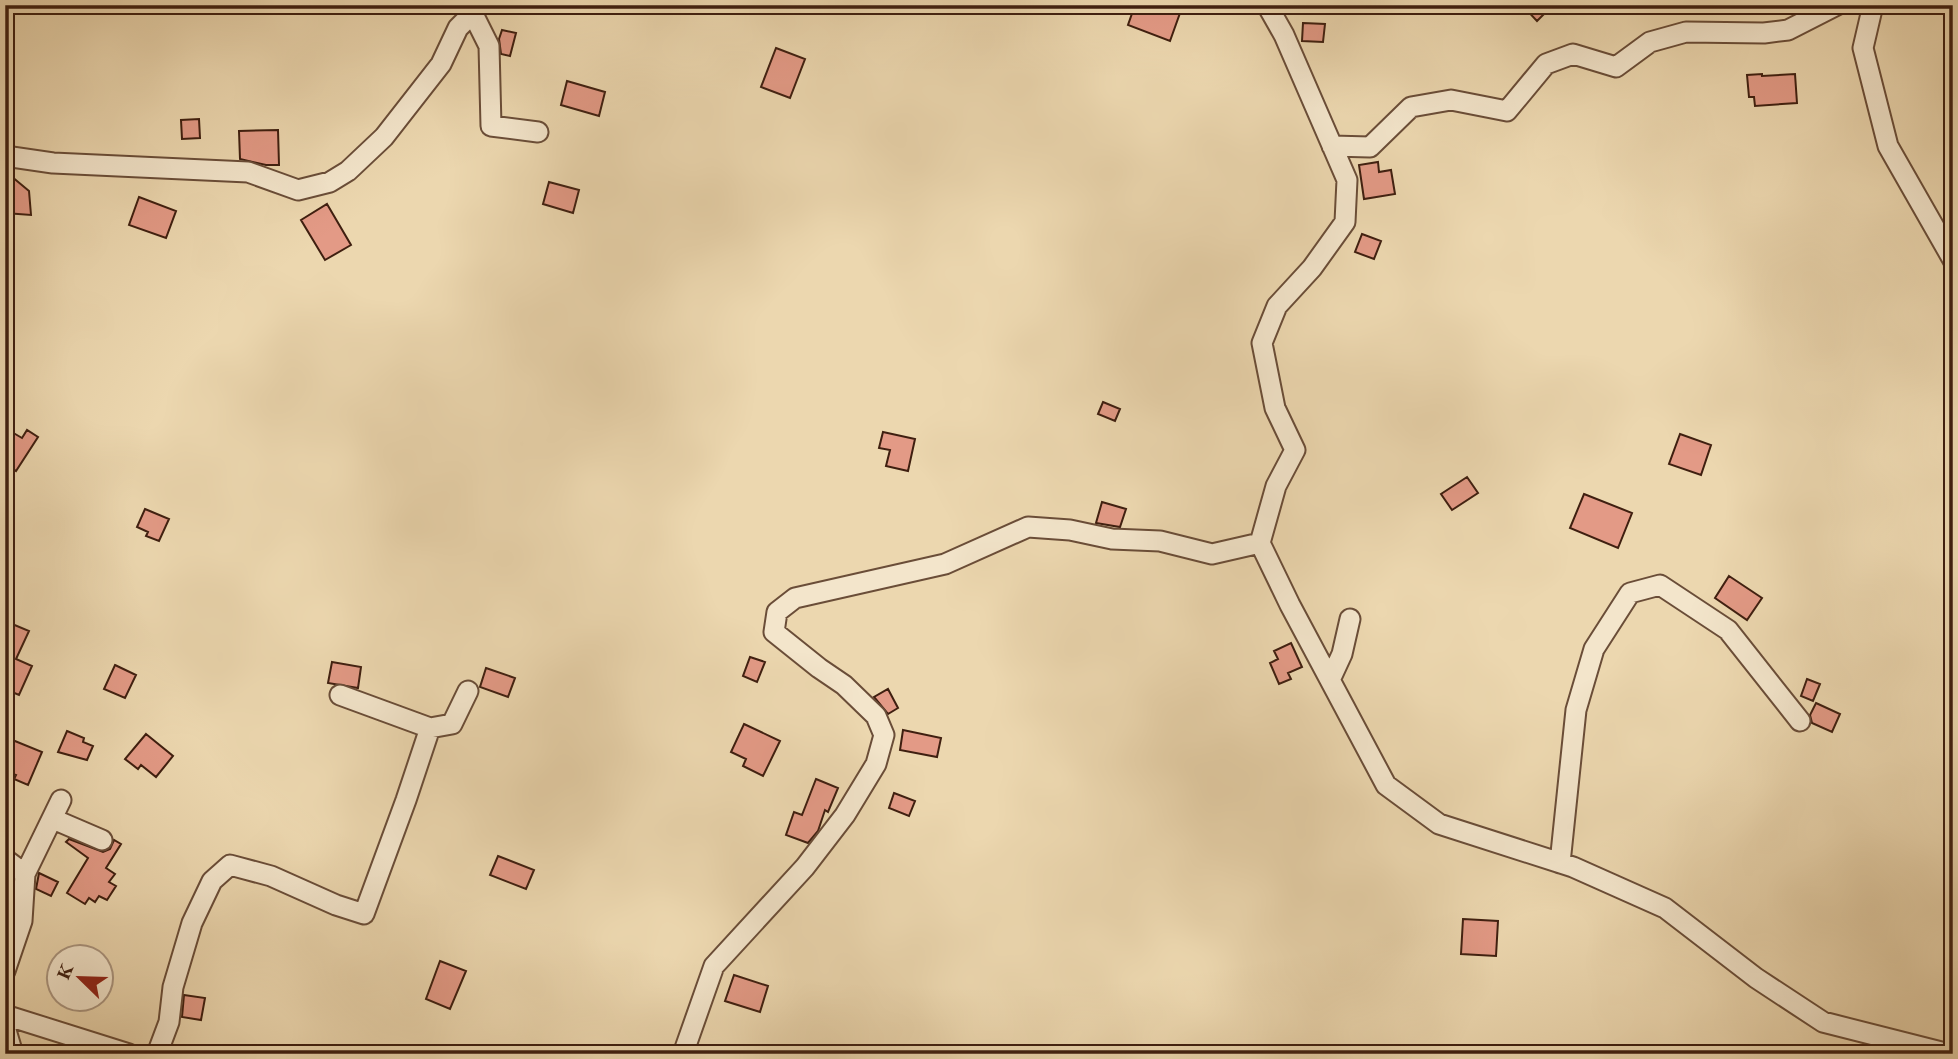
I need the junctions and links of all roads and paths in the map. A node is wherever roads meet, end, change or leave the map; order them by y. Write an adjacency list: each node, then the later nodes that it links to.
1 (1267, 5): 5 (street)
2 (1837, 5): 5 (street)
3 (1873, 5): 7 (street)
4 (538, 132): 6 (street)
5 (1332, 146): 8 (street)
6 (5, 156)
7 (1953, 260)
8 (1260, 543): 10 (street); 27 (street)
9 (1350, 619): 10 (street)
10 (1329, 680): 19 (street)
11 (468, 691): 14 (street)
12 (340, 695): 14 (street)
13 (1800, 721): 19 (street)
14 (430, 728): 26 (street)
15 (61, 800): 16 (street)
16 (53, 819): 17 (street); 20 (street)
17 (102, 840)
18 (5, 859): 20 (street)
19 (1560, 863): 28 (street)
20 (25, 874): 21 (street)
21 (5, 971)
22 (5, 1015): 25 (street)
23 (5, 1027): 24 (street)
24 (13, 1054)
25 (129, 1054)
26 (157, 1054)
27 (682, 1054)
28 (1949, 1054)

